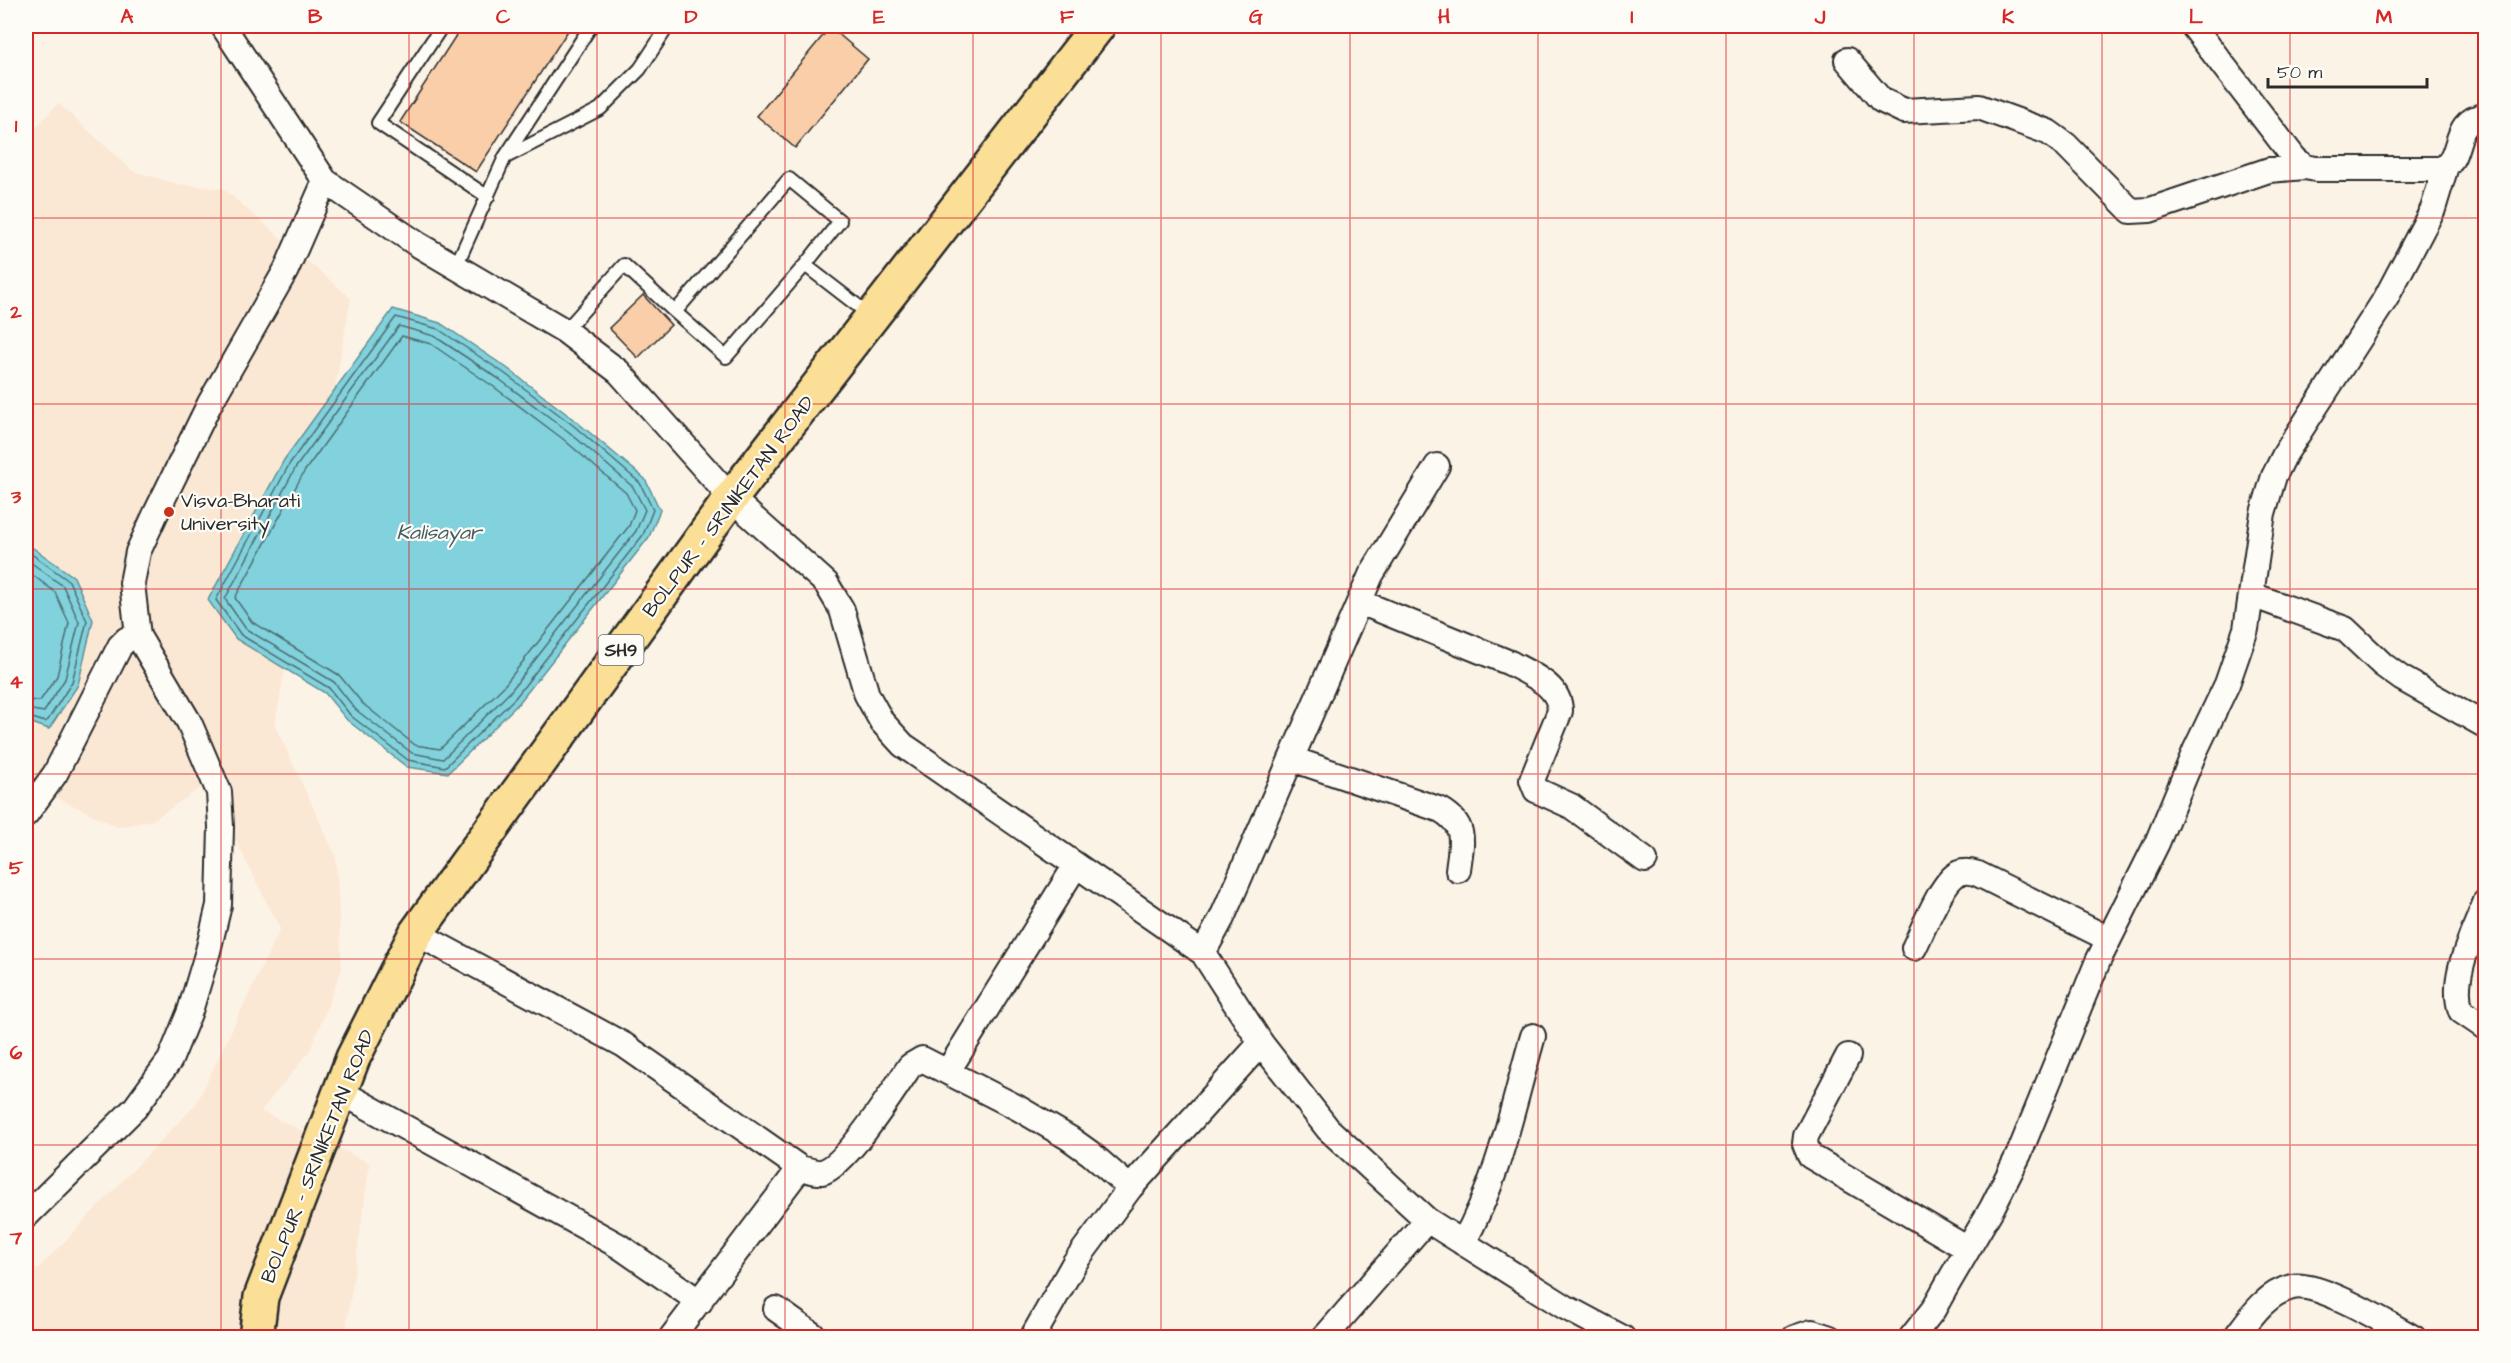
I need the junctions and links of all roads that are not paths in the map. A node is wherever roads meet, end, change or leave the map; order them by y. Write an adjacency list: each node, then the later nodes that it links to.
1 (223, 26): 12 (street)
2 (442, 26): 13 (lane)
3 (591, 26): 9 (lane)
4 (668, 26): 9 (lane)
5 (1098, 26): 17 (main road, BOLPUR - SRINIKETAN ROAD / SH9)
6 (2193, 26): 11 (street)
7 (1847, 60): 11 (street)
8 (2486, 115): 10 (street)
9 (505, 157): 13 (lane)
10 (2446, 166): 11 (street); 21 (street)
11 (2305, 167)
12 (325, 181): 15 (street); 23 (street)
13 (488, 196): 15 (lane)
14 (805, 264): 16 (lane); 16 (lane); 17 (lane)
15 (456, 266): 18 (street)
16 (675, 312): 18 (lane)
17 (872, 317): 20 (main road, BOLPUR - SRINIKETAN ROAD / SH9)
18 (565, 332): 20 (street)
19 (1437, 466): 22 (street)
20 (731, 498): 28 (street); 31 (main road, BOLPUR - SRINIKETAN ROAD / SH9)
21 (2252, 595): 24 (street); 32 (street)
22 (1360, 602): 25 (street); 27 (street)
23 (138, 636): 26 (street); 43 (street)
24 (2486, 726)
25 (1292, 759): 29 (street); 34 (street)
26 (26, 814)
27 (1645, 860)
28 (1076, 865): 34 (street); 39 (street)
29 (1458, 870)
30 (2486, 901): 35 (street)
31 (416, 933): 40 (main road, BOLPUR - SRINIKETAN ROAD / SH9); 41 (street)
32 (2109, 939): 33 (street); 46 (street)
33 (1914, 948)
34 (1203, 953): 37 (street)
35 (2486, 1028)
36 (1533, 1036): 45 (street)
37 (1261, 1043): 42 (street); 44 (street)
38 (1848, 1056): 46 (street)
39 (948, 1071): 41 (street); 42 (street)
40 (341, 1092): 47 (street); 49 (main road, BOLPUR - SRINIKETAN ROAD / SH9)
41 (800, 1168): 47 (street)
42 (1130, 1188): 52 (street)
43 (26, 1216)
44 (1427, 1221): 45 (street); 53 (street)
45 (1463, 1243): 54 (street)
46 (1968, 1249): 57 (street)
47 (700, 1302): 50 (street)
48 (776, 1309): 51 (street)
49 (255, 1338)
50 (671, 1338)
51 (818, 1338)
52 (1032, 1338)
53 (1324, 1338)
54 (1623, 1338)
55 (1794, 1338): 56 (street)
56 (1830, 1338)
57 (1911, 1338)
58 (2235, 1338): 59 (street)
59 (2414, 1338)

